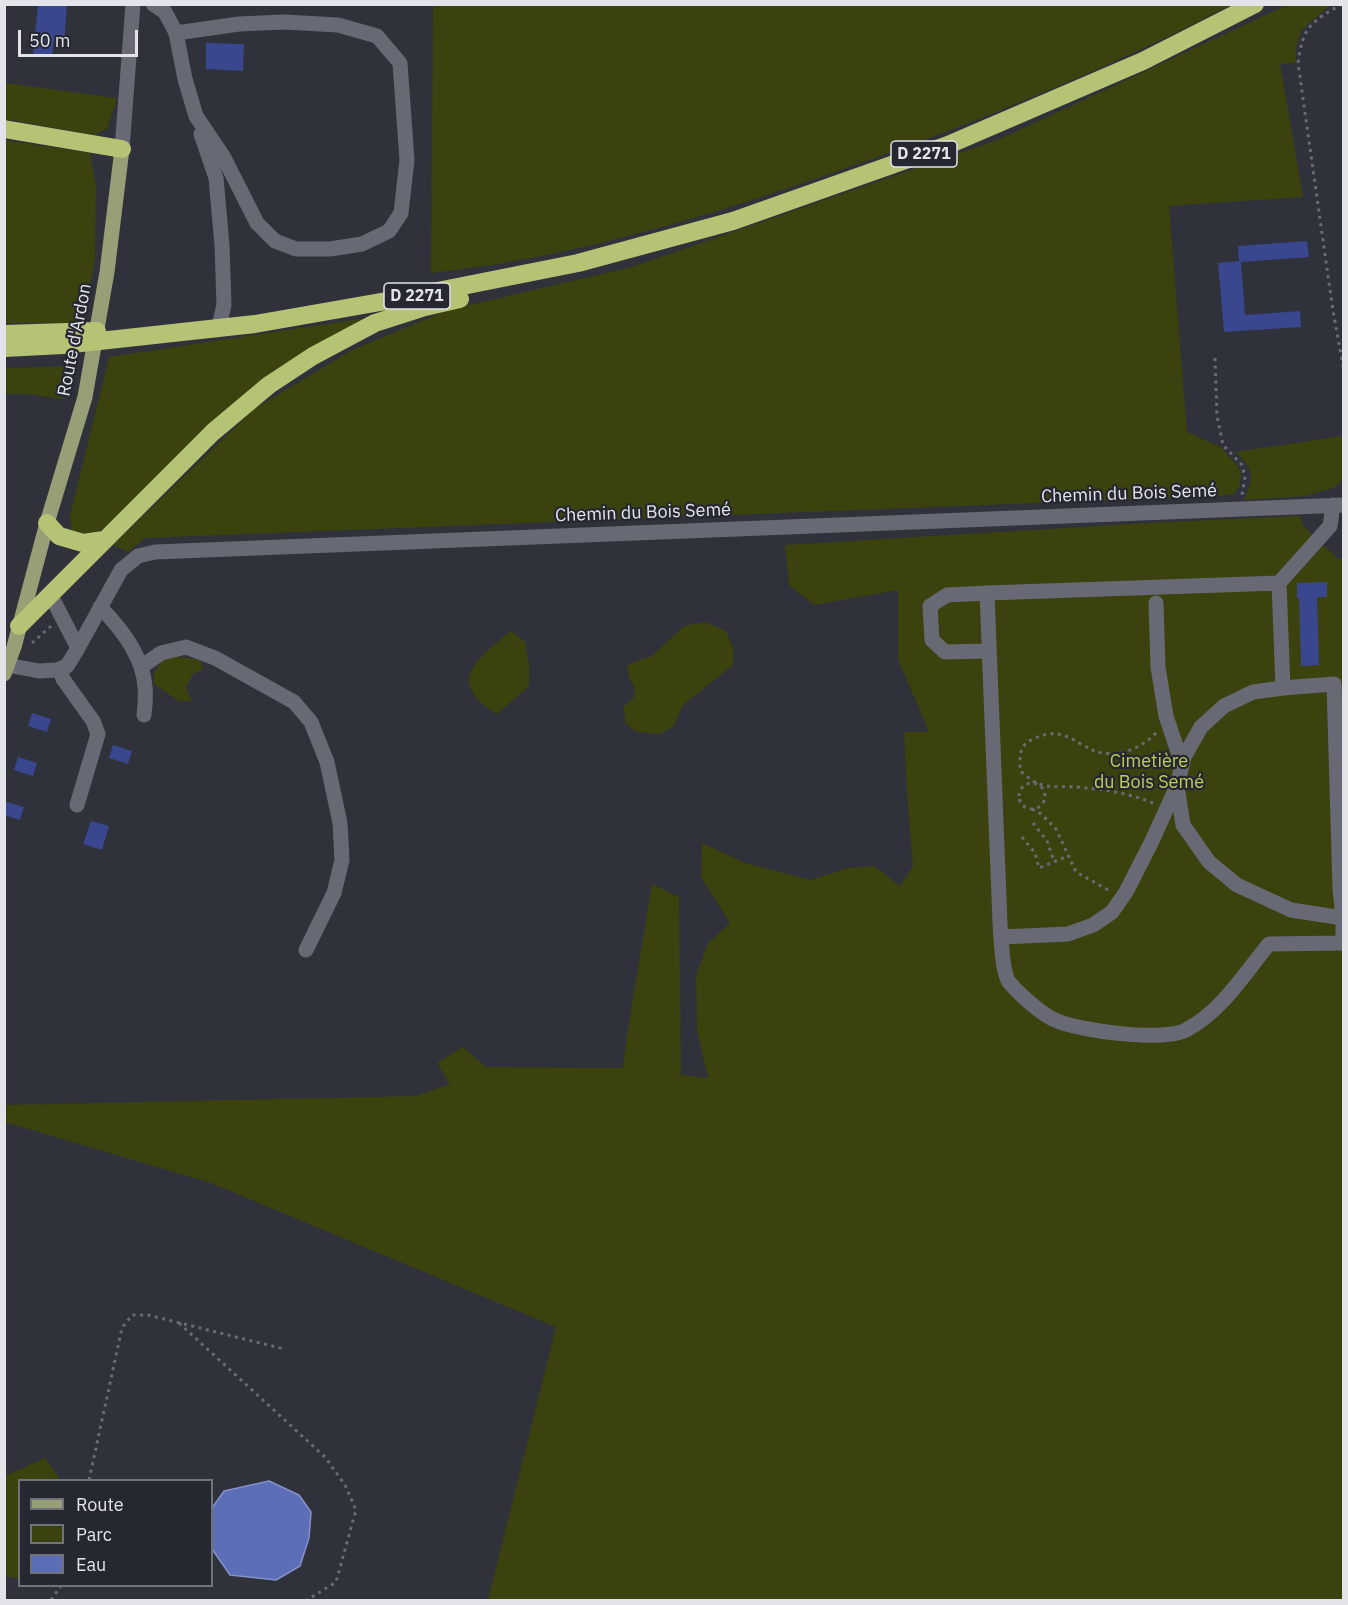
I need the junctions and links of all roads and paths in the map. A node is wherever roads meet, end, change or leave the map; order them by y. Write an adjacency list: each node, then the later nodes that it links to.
1 (132, 4): 8 (street, Route d'Ardon)
2 (153, 4): 5 (street)
3 (1255, 4): 9 (highway, D 2271)
4 (1342, 4): 15 (path)
5 (176, 33): 6 (street); 6 (street)
6 (196, 116): 11 (street)
7 (4, 129): 8 (highway)
8 (122, 149): 18 (main road, Route d'Ardon)
9 (578, 263): 10 (highway, D 2271); 19 (highway)
10 (255, 324): 11 (highway); 13 (highway, D 2271)
11 (219, 326): 12 (highway)
12 (4, 334)
13 (4, 348)
14 (1215, 358): 17 (path)
15 (1344, 371)
16 (1338, 505): 17 (street, Chemin du Bois Semé); 20 (street)
17 (1221, 510): 24 (street, Chemin du Bois Semé)
18 (47, 523): 19 (highway); 26 (main road, Route d'Ardon)
19 (104, 540): 22 (highway)
20 (1279, 583): 21 (street); 33 (street)
21 (987, 593): 29 (street); 29 (street)
22 (50, 594): 25 (street); 26 (highway)
23 (1156, 603): 35 (street)
24 (100, 607): 28 (street, Chemin du Bois Semé); 30 (street)
25 (63, 619): 27 (path); 28 (street)
26 (19, 626): 27 (main road, Route d'Ardon)
27 (14, 647): 31 (main road, Route d'Ardon)
28 (78, 648): 32 (street, Chemin du Bois Semé)
29 (988, 651): 48 (street)
30 (141, 667): 34 (street); 49 (street)
31 (6, 669): 32 (street)
32 (60, 669): 39 (street)
33 (1283, 688): 36 (street); 47 (street)
34 (144, 715)
35 (1167, 720): 36 (street); 37 (path)
36 (1182, 764): 38 (street)
37 (1035, 783): 40 (path); 40 (path); 41 (path)
38 (1177, 786): 41 (street); 47 (street)
39 (77, 805)
40 (1032, 809): 44 (path)
41 (1167, 810): 46 (street)
42 (1033, 823): 45 (path)
43 (1022, 837): 45 (path)
44 (1069, 856): 45 (path); 46 (path)
45 (1054, 861)
46 (1122, 898): 48 (street)
47 (1343, 918): 48 (street)
48 (1002, 937)
49 (306, 950)
50 (179, 1323): 51 (path); 52 (path); 55 (path)
51 (284, 1349)
52 (89, 1479)
53 (60, 1587): 54 (path)
54 (51, 1600)
55 (307, 1600)

